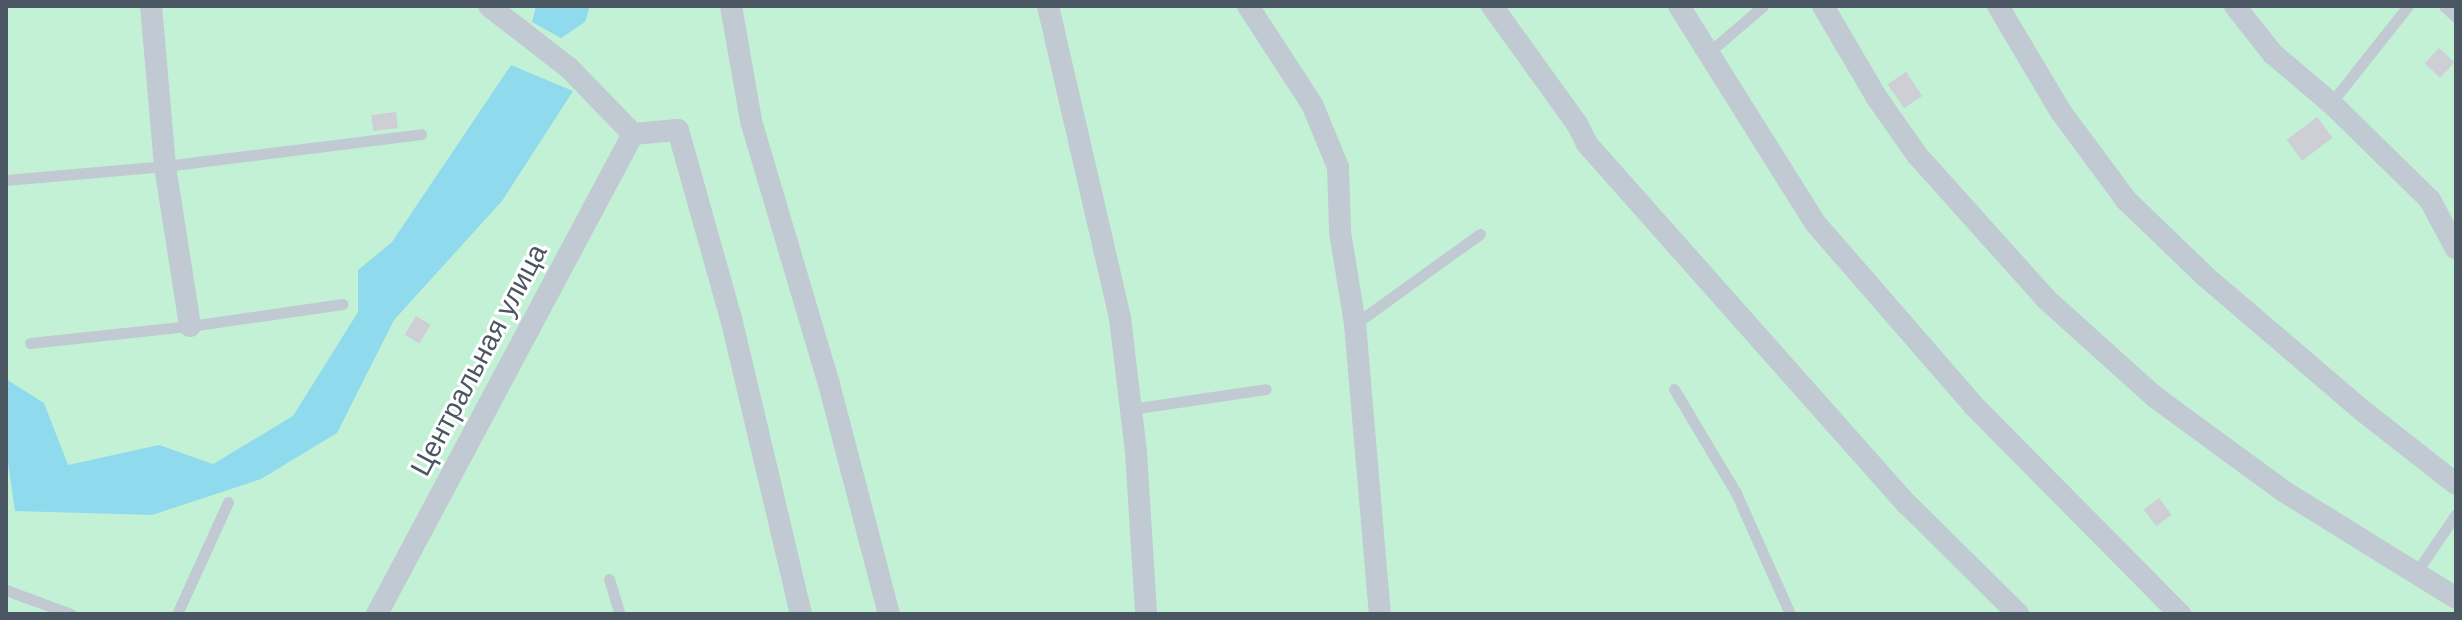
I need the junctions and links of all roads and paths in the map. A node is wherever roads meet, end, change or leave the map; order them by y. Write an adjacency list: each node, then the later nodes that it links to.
1 (151, 6): 19 (street)
2 (489, 6): 18 (street)
3 (731, 6): 42 (street)
4 (1048, 6): 29 (street)
5 (1248, 6): 24 (street)
6 (1492, 6): 46 (street)
7 (1679, 6): 15 (street)
8 (1763, 6): 15 (lane)
9 (1823, 6): 33 (street)
10 (1998, 6): 30 (street)
11 (2235, 6): 16 (street)
12 (2444, 6): 14 (lane)
13 (2406, 7): 16 (lane)
14 (2456, 17)
15 (1708, 53): 47 (street)
16 (2331, 103): 22 (street)
17 (421, 134): 19 (lane)
18 (633, 134): 39 (street, Центральная улица); 41 (street)
19 (165, 166): 20 (lane); 25 (street)
20 (6, 180)
21 (1480, 234): 24 (lane)
22 (2456, 249)
23 (342, 304): 25 (lane)
24 (1355, 324): 44 (street)
25 (190, 326): 26 (lane)
26 (30, 343)
27 (1266, 389): 29 (lane)
28 (1674, 389): 45 (lane)
29 (1131, 409): 43 (street)
30 (2456, 484)
31 (228, 502): 38 (lane)
32 (2456, 514): 33 (lane)
33 (2417, 571): 36 (street)
34 (609, 579): 40 (lane)
35 (6, 590): 37 (lane)
36 (2456, 598)
37 (71, 614)
38 (177, 614)
39 (377, 614)
40 (620, 614)
41 (801, 614)
42 (889, 614)
43 (1146, 614)
44 (1380, 614)
45 (1790, 614)
46 (2018, 614)
47 (2180, 614)

